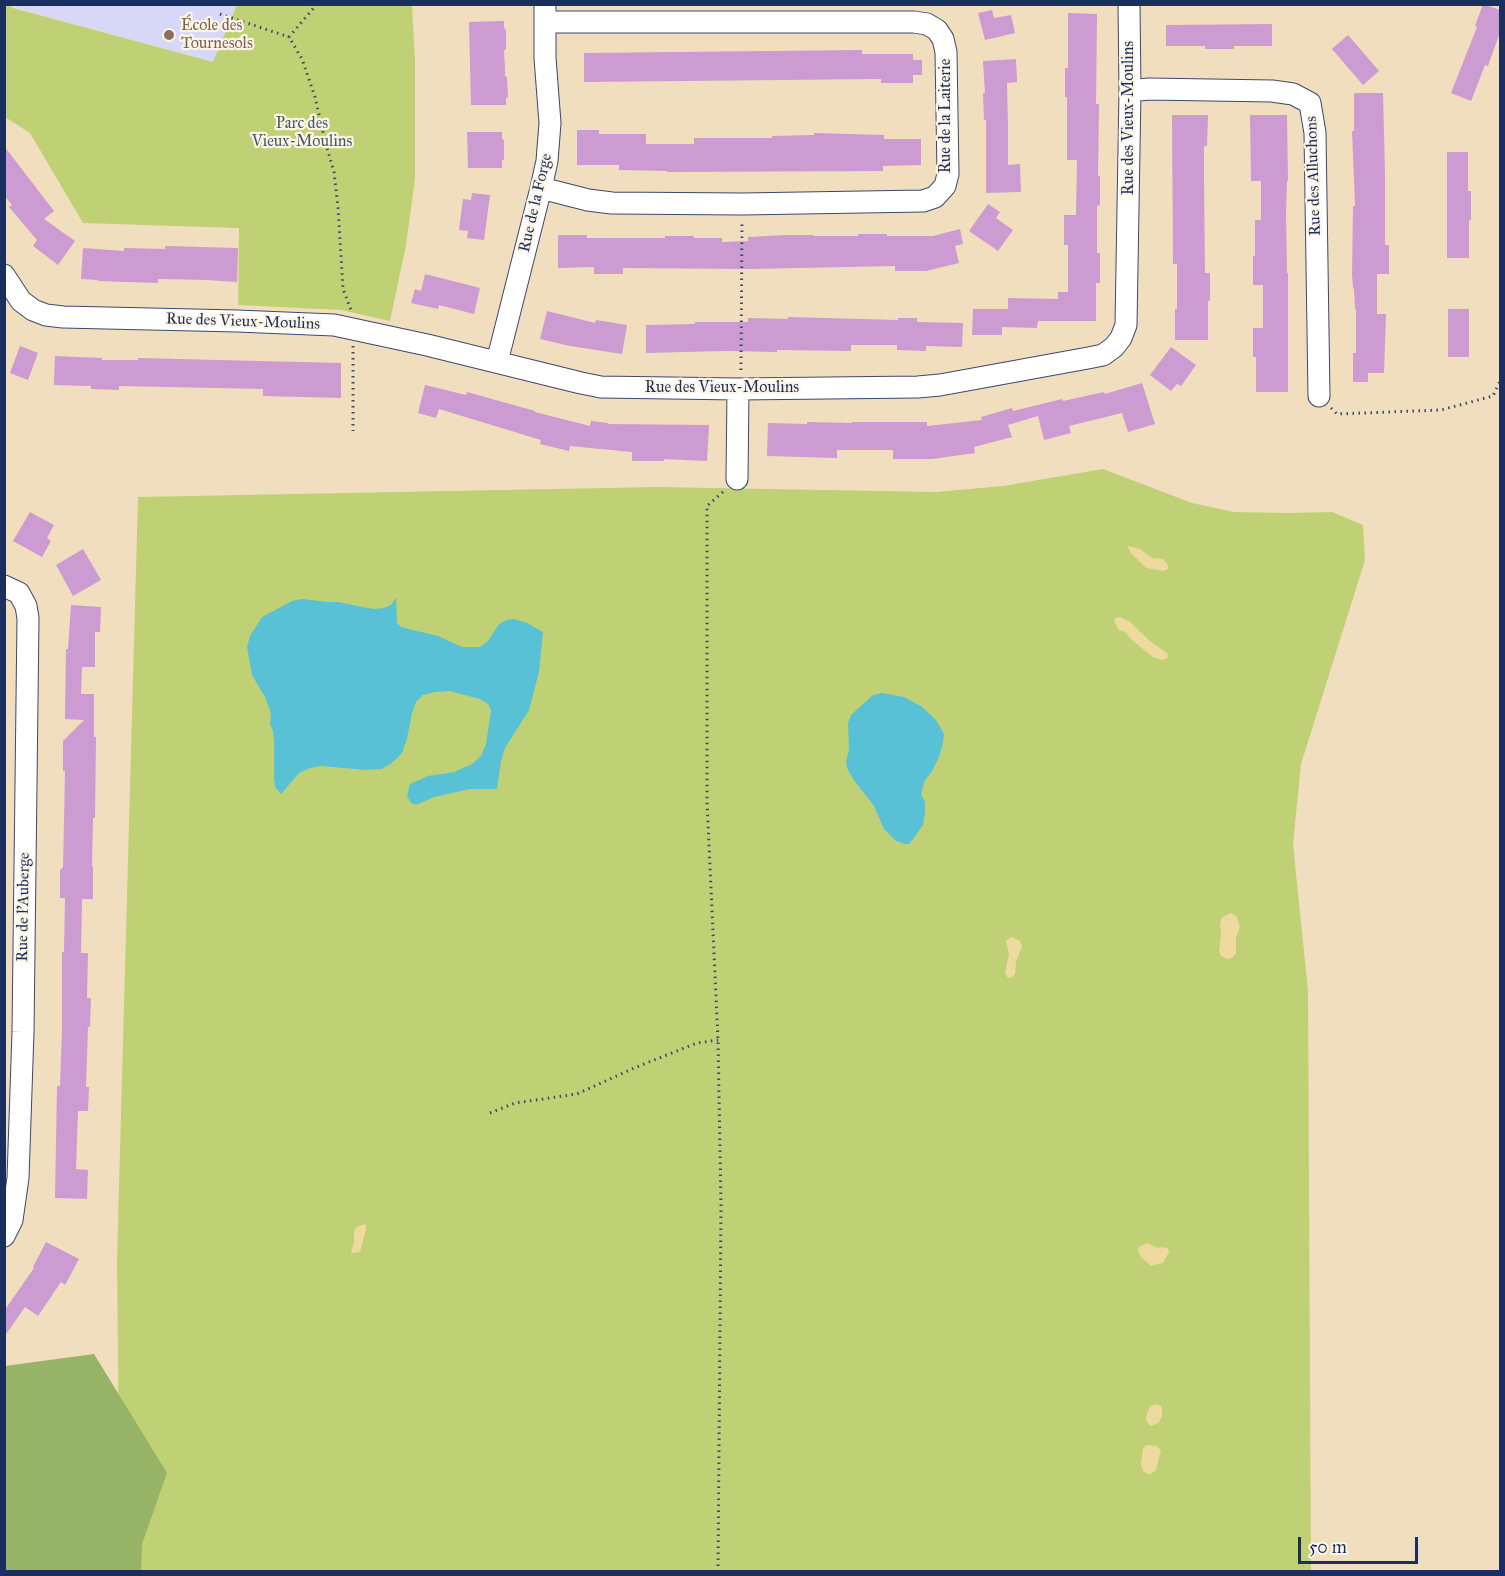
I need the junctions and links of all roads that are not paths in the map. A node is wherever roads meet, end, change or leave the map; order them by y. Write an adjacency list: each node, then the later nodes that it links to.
1 (1128, 4): 3 (street, Rue des Vieux-Moulins)
2 (546, 13): 4 (street, Rue de la Forge); 4 (street, Rue de la Laiterie)
3 (1130, 91): 7 (street, Rue des Vieux-Moulins); 8 (street, Rue des Alluchons)
4 (542, 188): 6 (street, Rue de la Forge)
5 (4, 275): 6 (street, Rue des Vieux-Moulins)
6 (497, 362): 7 (street, Rue des Vieux-Moulins)
7 (738, 388): 9 (street)
8 (1319, 396)
9 (736, 479)
10 (4, 586): 11 (street, Rue de l'Auberge)
11 (14, 1031): 12 (street, Rue de l'Auberge)
12 (4, 1236)

